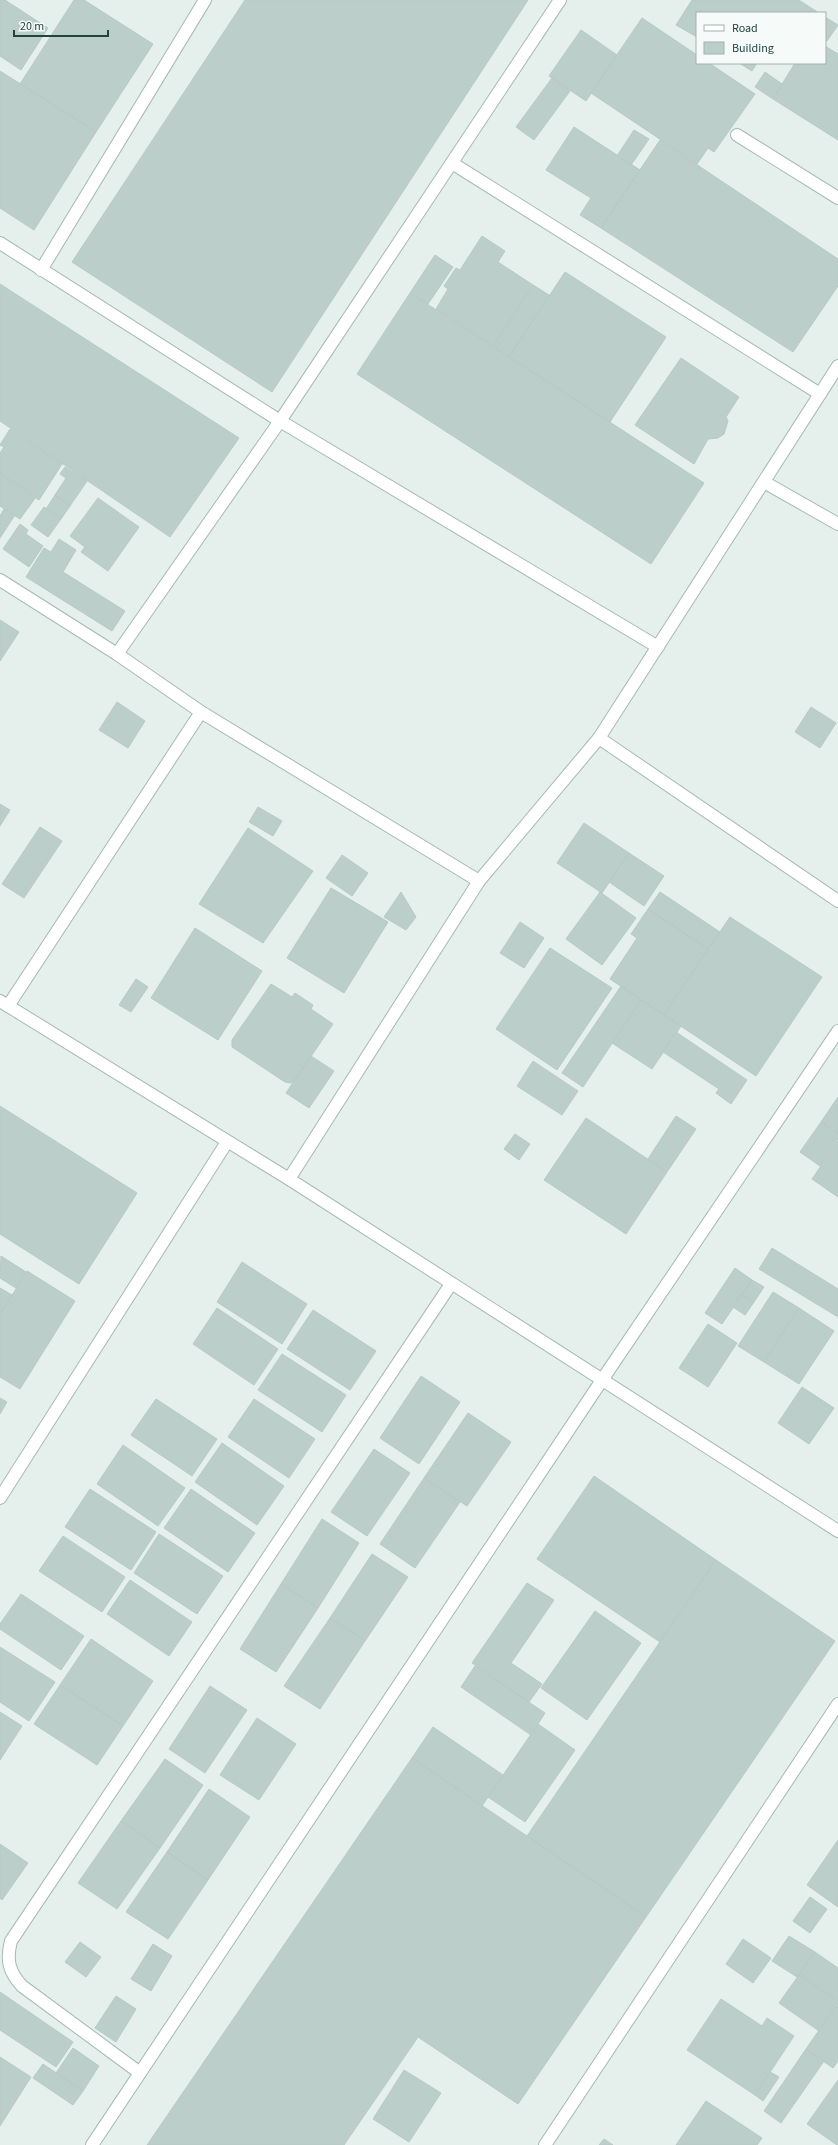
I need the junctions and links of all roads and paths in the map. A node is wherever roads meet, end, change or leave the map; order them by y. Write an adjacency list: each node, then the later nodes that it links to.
1 (205, 0): 7 (street)
2 (560, 0): 4 (street)
3 (737, 135): 5 (street)
4 (452, 163): 9 (street); 10 (street)
5 (838, 198)
6 (0, 243): 7 (street)
7 (41, 270): 10 (street)
8 (838, 366): 9 (street)
9 (820, 394): 11 (street)
10 (280, 421): 14 (street); 15 (street)
11 (764, 482): 12 (street); 14 (street)
12 (838, 524)
13 (0, 580): 15 (street)
14 (658, 647): 17 (street)
15 (116, 654): 16 (street)
16 (201, 712): 18 (street); 20 (street)
17 (599, 738): 18 (street); 19 (street)
18 (479, 881): 23 (street)
19 (838, 901)
20 (4, 1004): 22 (street)
21 (838, 1031): 25 (street)
22 (227, 1142): 23 (street); 26 (street)
23 (289, 1179): 24 (street)
24 (451, 1284): 25 (street); 29 (street)
25 (602, 1380): 27 (street); 29 (street)
26 (0, 1498)
27 (838, 1531)
28 (838, 1704): 31 (street)
29 (140, 2073): 30 (street)
30 (92, 2145)
31 (545, 2145)

